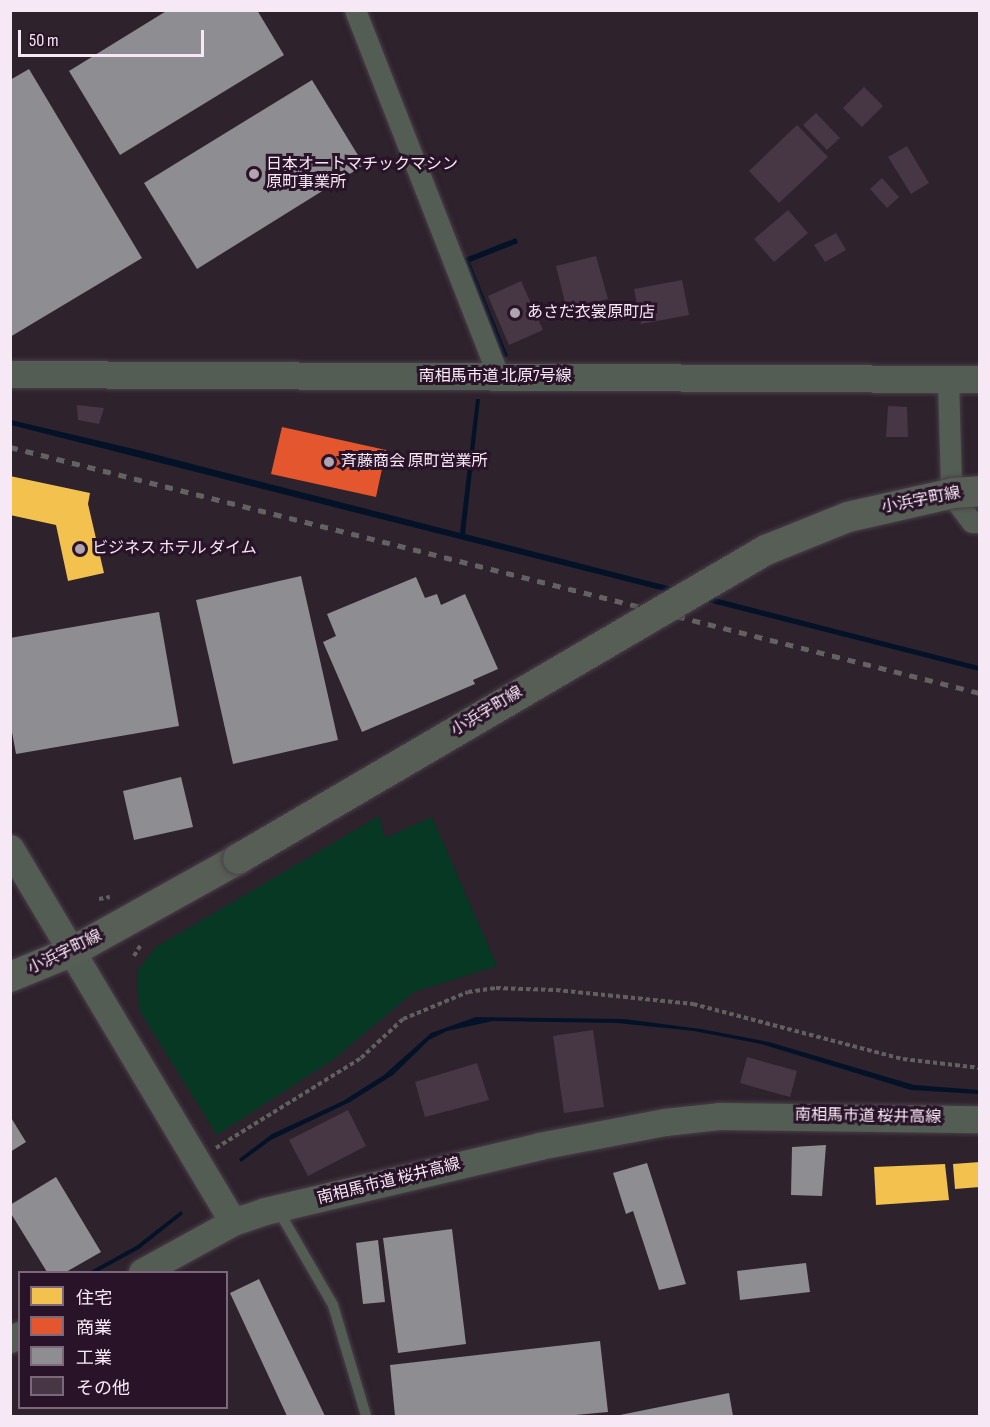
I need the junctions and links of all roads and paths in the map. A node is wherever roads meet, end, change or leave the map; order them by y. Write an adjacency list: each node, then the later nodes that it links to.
1 (355, 10): 3 (street)
2 (10, 374): 3 (street, 南相馬市道 北原7号線)
3 (499, 376): 4 (street, 南相馬市道 北原7号線)
4 (948, 379): 5 (street, 南相馬市道 北原7号線); 7 (street)
5 (980, 379)
6 (980, 491): 9 (main road, 小浜字町線, bridge)
7 (980, 522)
8 (10, 848): 9 (street)
9 (73, 951): 10 (main road, 小浜字町線); 13 (street)
10 (10, 977)
11 (980, 1068): 13 (path)
12 (980, 1119): 14 (street, 南相馬市道 桜井高線)
13 (198, 1161): 15 (street)
14 (276, 1208): 15 (street, 南相馬市道 桜井高線); 17 (lane)
15 (233, 1222): 16 (street, 南相馬市道 桜井高線)
16 (144, 1271)
17 (366, 1416)

